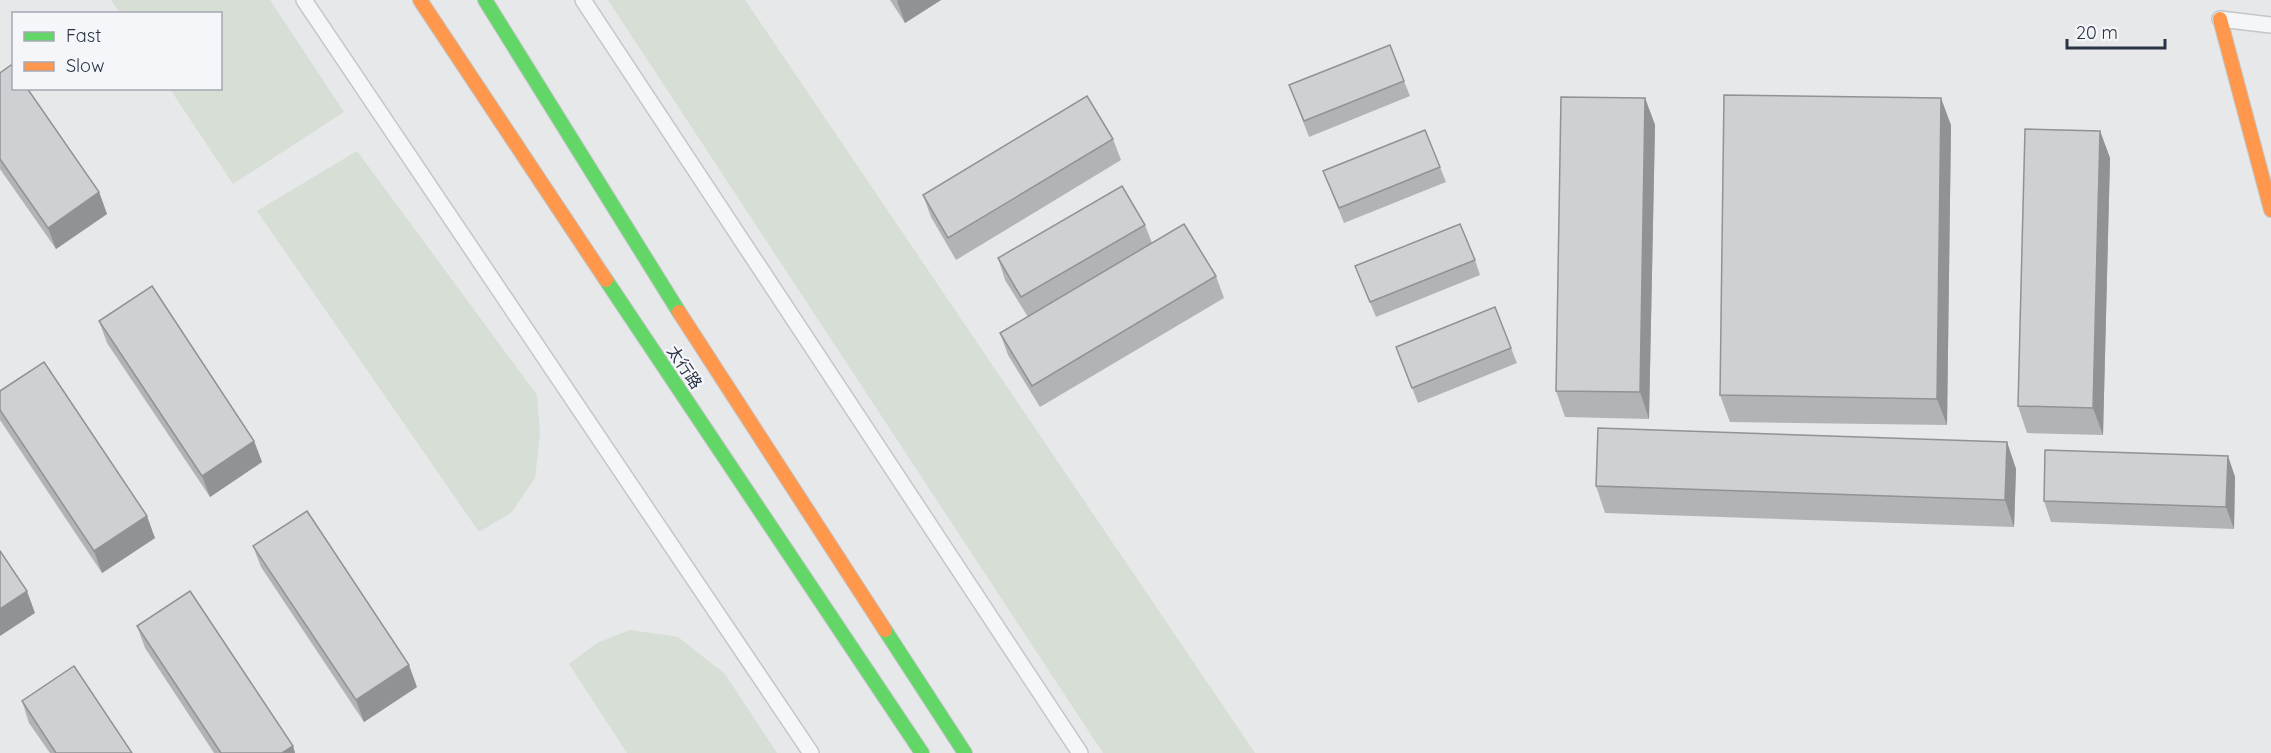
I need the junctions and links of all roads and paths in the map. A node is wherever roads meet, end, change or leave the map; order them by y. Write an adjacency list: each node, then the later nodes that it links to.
1 (303, 0): 8 (lane)
2 (420, 0): 9 (main road, 太行路)
3 (485, 0): 10 (main road, 太行路)
4 (583, 0): 11 (lane)
5 (2220, 19): 6 (lane); 7 (main road)
6 (2271, 26)
7 (2271, 210)
8 (811, 753)
9 (922, 753)
10 (965, 753)
11 (1080, 753)

